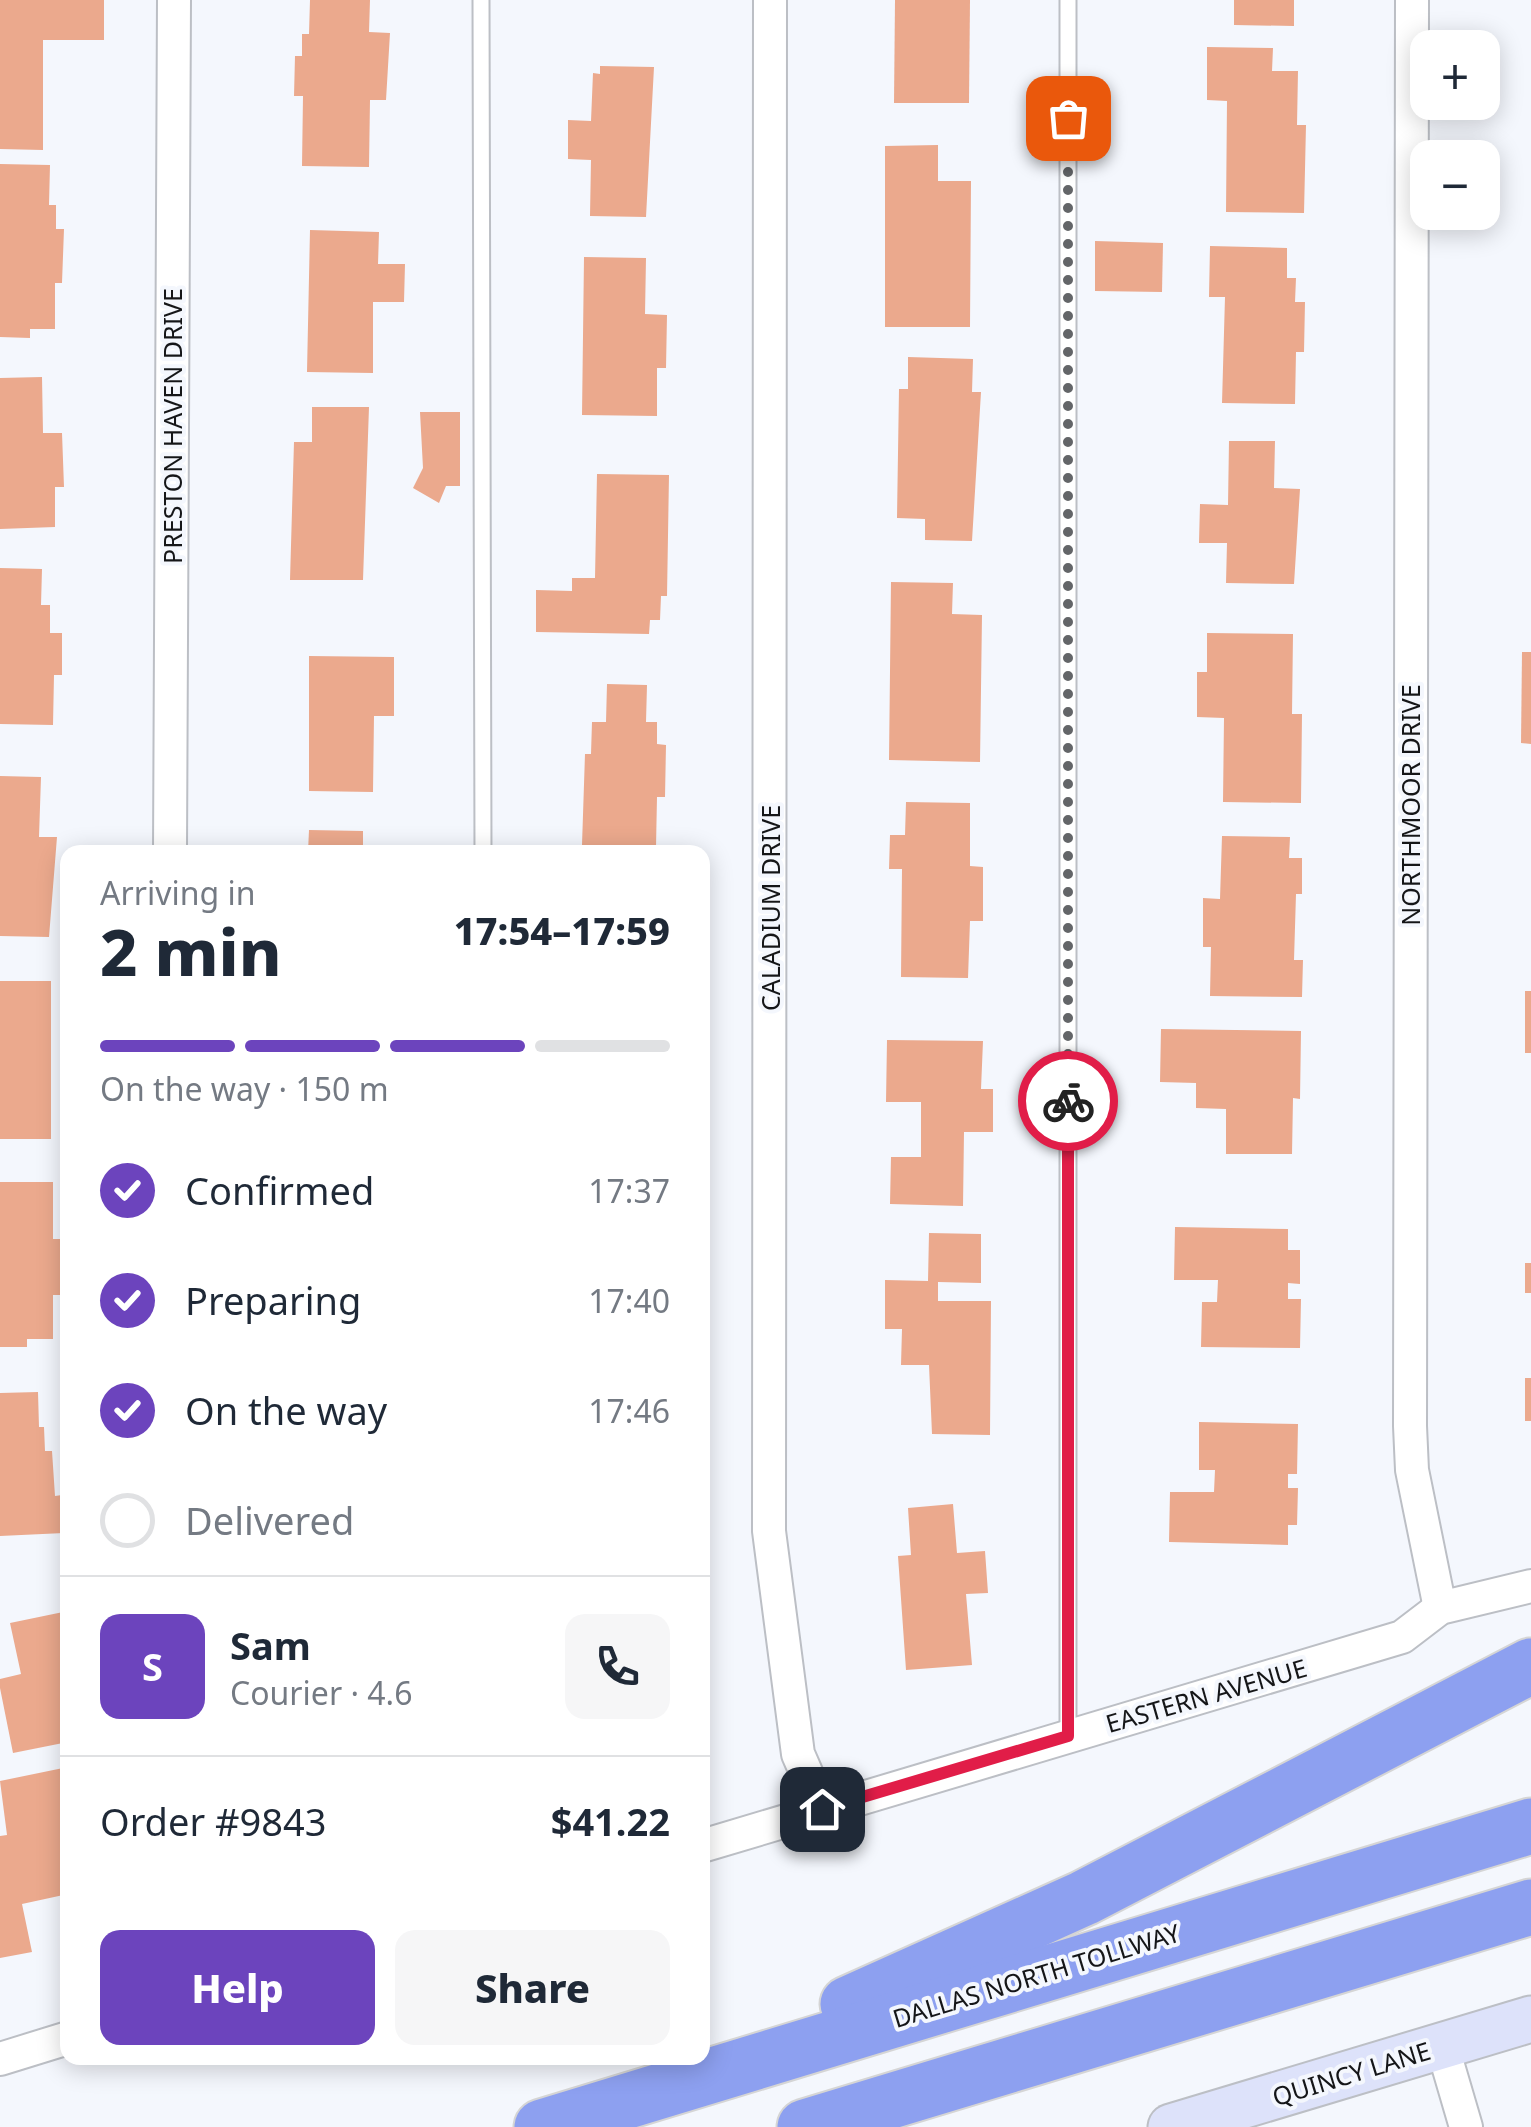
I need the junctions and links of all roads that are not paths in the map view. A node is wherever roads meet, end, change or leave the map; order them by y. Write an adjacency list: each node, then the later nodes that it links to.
1 (174, 0): 6 (street, PRESTON HAVEN DRIVE)
2 (480, 0): 7 (lane)
3 (770, 0): 12 (street, CALADIUM DRIVE)
4 (1068, 0): 11 (lane)
5 (1412, 0): 9 (street, NORTHMOOR DRIVE)
6 (170, 845)
7 (484, 845)
8 (1531, 1586): 9 (street, EASTERN AVENUE)
9 (1440, 1608): 11 (street, EASTERN AVENUE)
10 (1531, 1666): 20 (highway)
11 (1068, 1736): 12 (street, EASTERN AVENUE)
12 (822, 1809): 14 (street, EASTERN AVENUE)
13 (1531, 1826): 20 (highway, DALLAS NORTH TOLLWAY)
14 (710, 1844)
15 (1531, 1907): 22 (highway)
16 (1531, 2019): 18 (main road, QUINCY LANE)
17 (60, 2040): 19 (street)
18 (1442, 2046): 23 (main road, QUINCY LANE); 24 (street)
19 (0, 2059)
20 (689, 2080): 21 (highway, DALLAS NORTH TOLLWAY)
21 (542, 2127)
22 (804, 2127)
23 (1171, 2127)
24 (1466, 2127)

